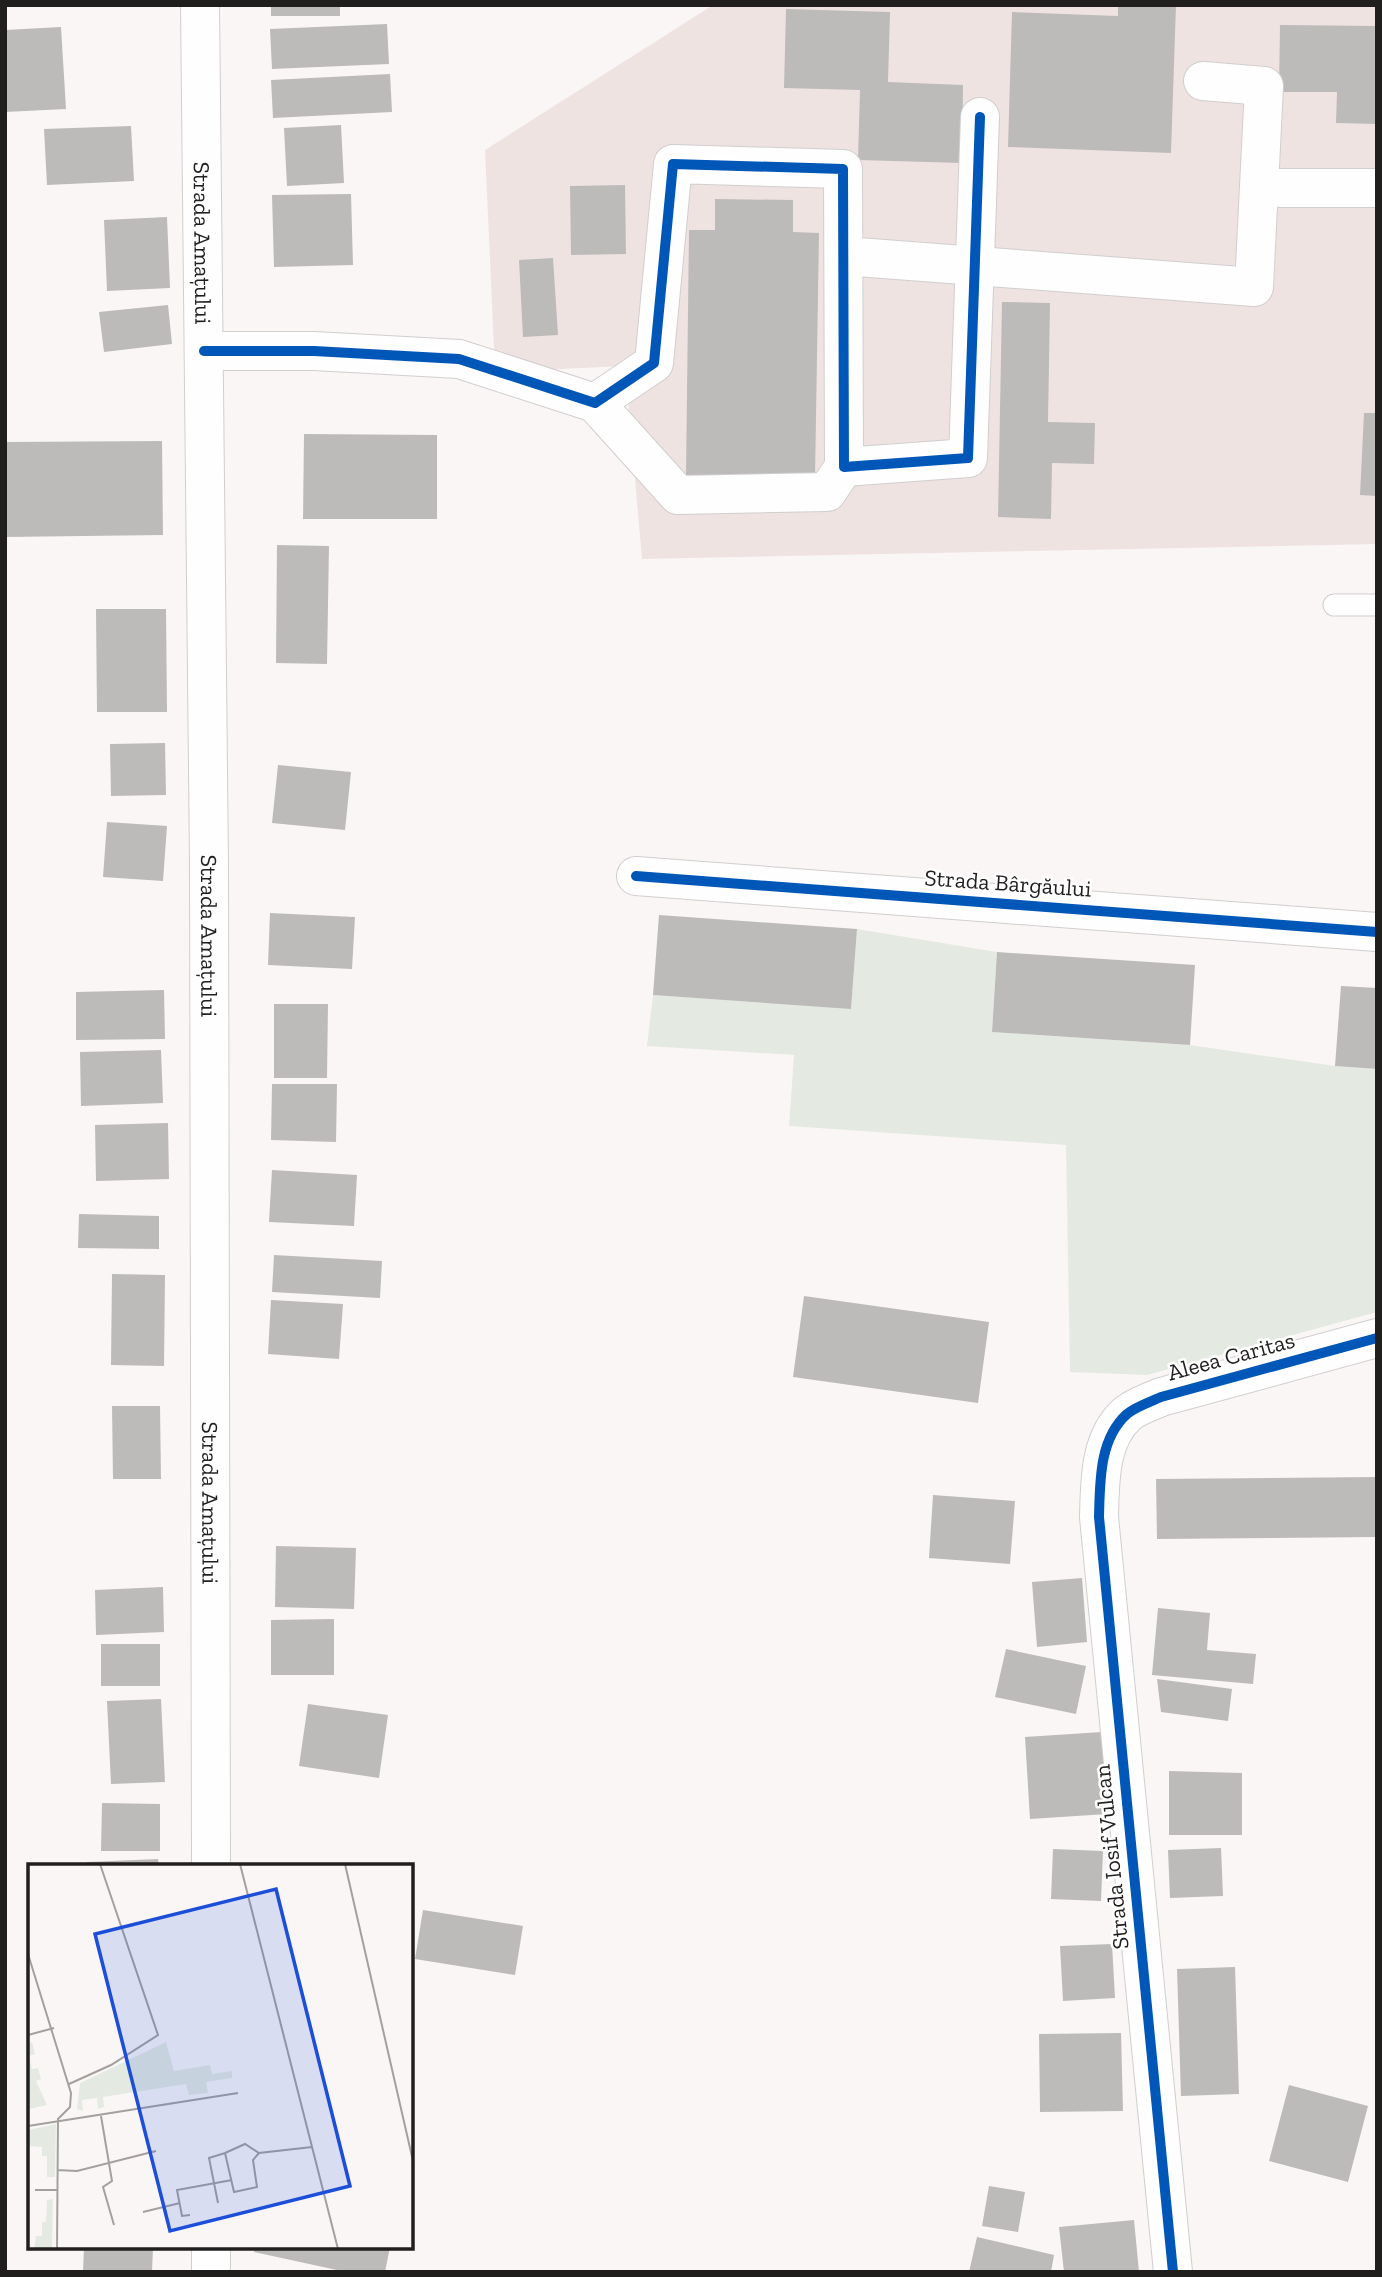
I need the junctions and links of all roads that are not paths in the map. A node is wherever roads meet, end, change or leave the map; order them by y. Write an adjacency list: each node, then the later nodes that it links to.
1 (201, 5): 8 (street, Strada Amațului)
2 (1203, 81): 4 (street)
3 (981, 117): 7 (street)
4 (1259, 188): 5 (street); 7 (street)
5 (1377, 188)
6 (844, 256): 7 (street); 9 (street); 10 (street)
7 (975, 267): 10 (street)
8 (204, 351): 9 (street); 17 (street, Strada Amațului)
9 (594, 403): 10 (street)
10 (844, 467)
11 (1334, 605): 12 (lane)
12 (1377, 605)
13 (636, 876): 14 (street, Strada Bârgăului)
14 (1377, 932)
15 (1377, 1338): 16 (street, Aleea Caritas)
16 (1109, 1438): 20 (street, Strada Iosif Vulcan)
17 (211, 1864)
18 (211, 2249): 19 (street)
19 (211, 2272)
20 (1173, 2272)

